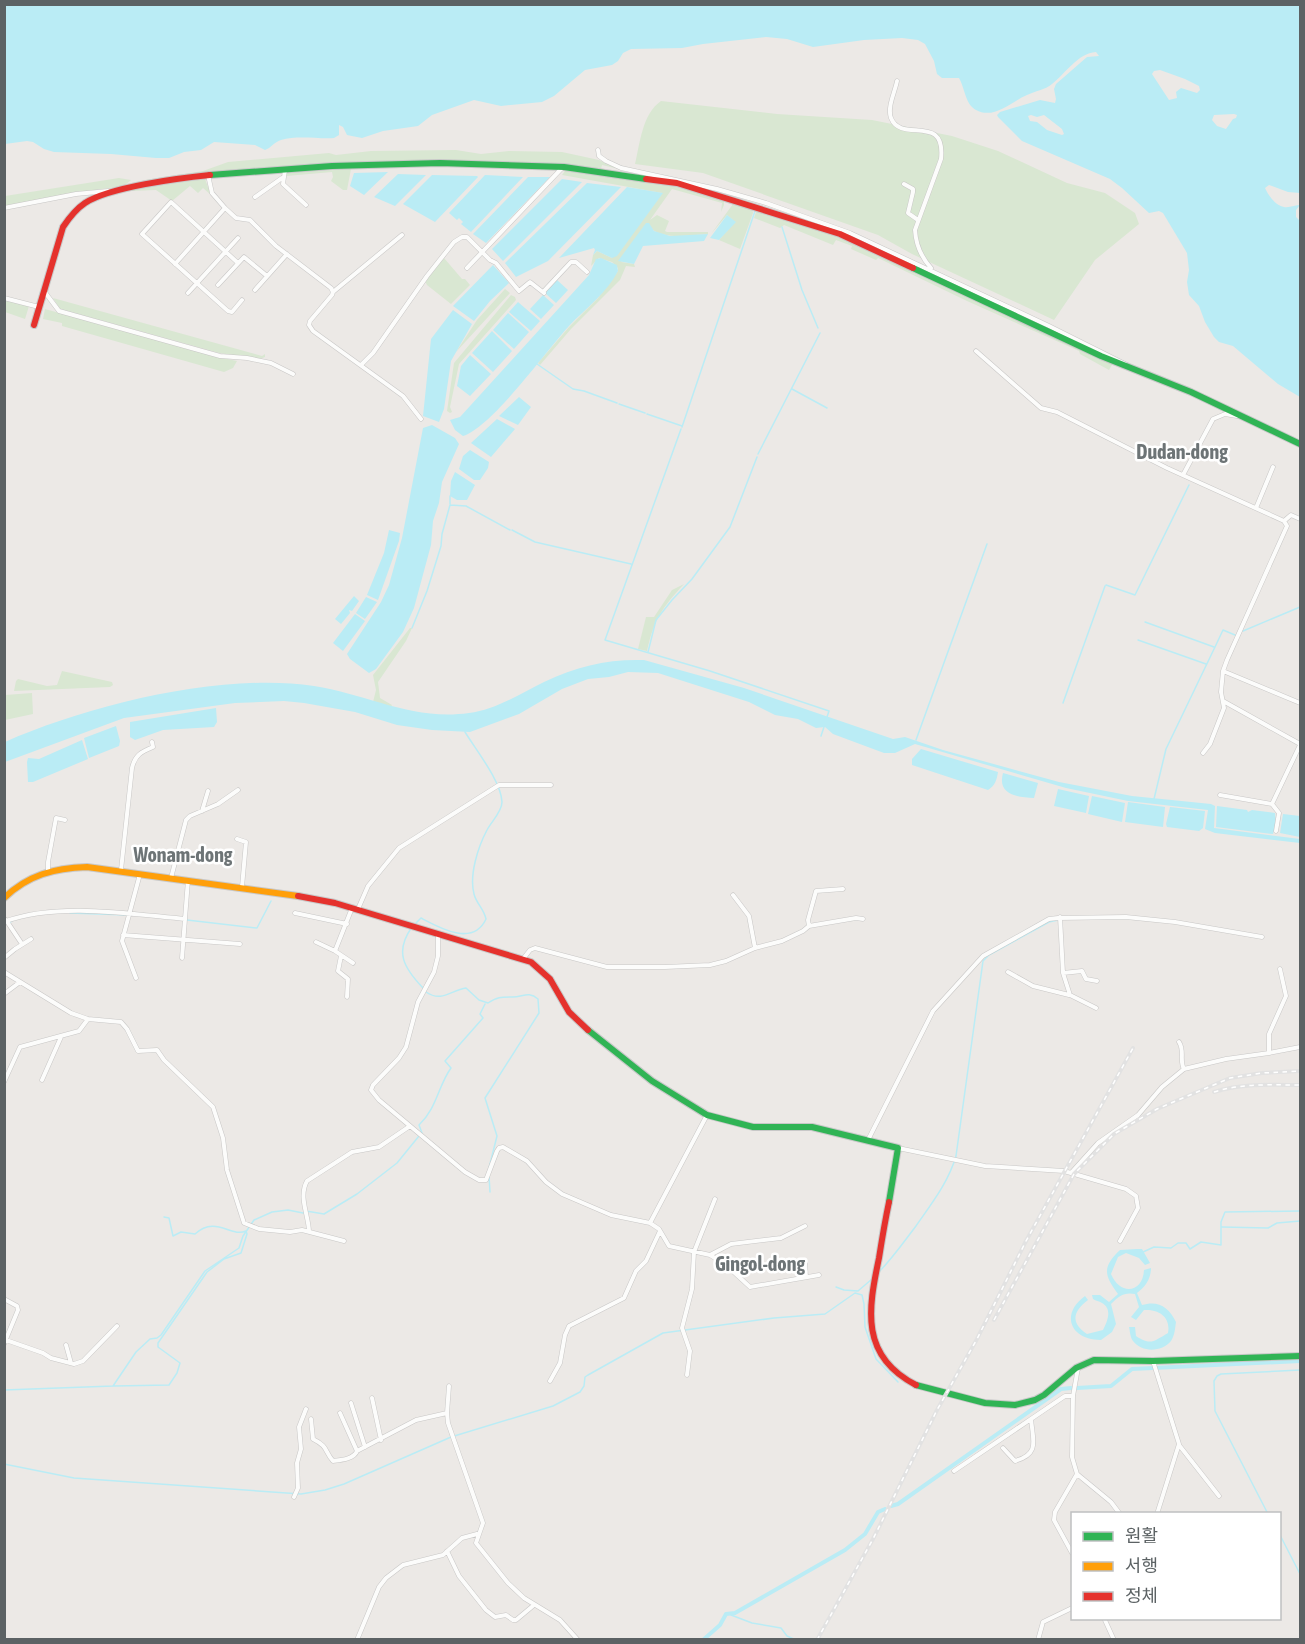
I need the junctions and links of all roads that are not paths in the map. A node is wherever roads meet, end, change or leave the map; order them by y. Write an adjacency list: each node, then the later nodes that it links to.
1 (897, 81): 13 (street)
2 (597, 150): 24 (street)
3 (564, 166): 4 (main road); 18 (street); 38 (main road)
4 (285, 170): 5 (main road); 6 (street)
5 (208, 175): 8 (main road); 12 (street)
6 (283, 177): 9 (street); 10 (street)
7 (904, 184): 13 (street)
8 (112, 191): 11 (street); 28 (main road)
9 (255, 197)
10 (306, 205)
11 (4, 208)
12 (225, 208): 14 (street); 19 (street)
13 (918, 220): 24 (street)
14 (204, 232): 17 (street); 21 (street); 21 (street)
15 (402, 235): 30 (street)
16 (238, 238): 17 (street)
17 (225, 252): 20 (street); 26 (street)
18 (482, 253): 22 (street); 23 (street); 37 (street)
19 (286, 254): 25 (street); 30 (street)
20 (237, 263): 25 (street); 27 (street)
21 (175, 264): 26 (street)
22 (467, 268)
23 (587, 272)
24 (936, 273): 38 (street)
25 (267, 276): 29 (street)
26 (197, 283): 31 (street); 33 (street)
27 (218, 285)
28 (44, 290): 34 (main road); 39 (street)
29 (255, 290)
30 (333, 292): 37 (street)
31 (188, 293)
32 (4, 298): 34 (street)
33 (242, 300)
34 (39, 307): 35 (main road)
35 (34, 325)
36 (976, 351): 44 (street)
37 (361, 365): 41 (street)
38 (1128, 366): 40 (main road)
39 (293, 374)
40 (1241, 416): 42 (main road); 44 (street)
41 (421, 419)
42 (1300, 444)
43 (1273, 467): 45 (street)
44 (1183, 475): 45 (street)
45 (1256, 508): 47 (street)
46 (1300, 519): 47 (street)
47 (1284, 521): 48 (street)
48 (1223, 671): 49 (street); 50 (street)
49 (1222, 701): 52 (street); 53 (street)
50 (1300, 703)
51 (152, 742): 63 (street)
52 (1300, 744): 58 (street)
53 (1203, 753)
54 (551, 785): 72 (street)
55 (238, 790): 59 (street)
56 (208, 791): 59 (street)
57 (1220, 795): 58 (street)
58 (1272, 804): 61 (street)
59 (202, 811): 66 (street)
60 (65, 820): 64 (street)
61 (1276, 831)
62 (237, 839): 68 (street)
63 (121, 870): 64 (main road); 65 (main road)
64 (48, 871): 71 (main road)
65 (140, 873): 66 (main road); 74 (street)
66 (171, 878): 67 (main road)
67 (188, 880): 68 (main road); 76 (street)
68 (242, 887): 72 (main road)
69 (843, 889): 80 (street)
70 (733, 895): 89 (street)
71 (4, 898)
72 (356, 908): 79 (street); 81 (main road)
73 (295, 913): 79 (street)
74 (129, 914): 76 (street); 78 (street); 82 (street)
75 (1060, 917): 83 (street); 99 (street); 117 (street)
76 (186, 919): 85 (street)
77 (863, 919): 80 (street)
78 (5, 920): 88 (street)
79 (346, 924): 90 (street)
80 (809, 926): 89 (street)
81 (438, 934): 94 (main road); 116 (street)
82 (123, 935): 85 (street); 100 (street)
83 (1262, 937)
84 (32, 939): 88 (street)
85 (184, 940): 87 (street); 93 (street)
86 (316, 942): 90 (street)
87 (240, 944)
88 (22, 945): 92 (street)
89 (755, 948): 94 (street)
90 (335, 951): 91 (street)
91 (341, 956): 95 (street); 105 (street)
92 (4, 958)
93 (182, 958)
94 (523, 959): 115 (main road)
95 (353, 963)
96 (1280, 969): 111 (street)
97 (4, 972): 102 (street)
98 (1008, 972): 104 (street)
99 (1063, 973): 101 (street); 104 (street)
100 (136, 978)
101 (1097, 981)
102 (20, 982): 103 (street); 107 (street)
103 (4, 994)
104 (1070, 995): 106 (street)
105 (347, 997)
106 (1096, 1008)
107 (87, 1019): 108 (street); 124 (street)
108 (61, 1036): 113 (street); 114 (street)
109 (1179, 1042): 112 (street)
110 (1300, 1047): 111 (street)
111 (1269, 1053): 112 (street)
112 (1184, 1069): 119 (street)
113 (42, 1080)
114 (4, 1082)
115 (707, 1115): 117 (main road); 121 (street)
116 (410, 1126): 121 (street); 124 (street)
117 (868, 1140): 118 (main road)
118 (898, 1148): 119 (street); 139 (main road)
119 (1071, 1173): 126 (street)
120 (715, 1199): 127 (street)
121 (650, 1222): 123 (street)
122 (805, 1226): 128 (street)
123 (660, 1231): 127 (street); 141 (street)
124 (309, 1232): 125 (street)
125 (344, 1241)
126 (1120, 1241)
127 (694, 1252): 128 (street); 140 (street)
128 (710, 1255): 131 (street)
129 (805, 1263): 131 (street)
130 (819, 1275): 131 (street)
131 (806, 1277)
132 (4, 1299): 134 (street)
133 (117, 1326): 138 (street)
134 (5, 1342): 138 (street)
135 (66, 1345): 138 (street)
136 (1300, 1356): 137 (main road)
137 (1153, 1361): 139 (main road); 152 (street)
138 (71, 1363)
139 (1078, 1367): 143 (street)
140 (687, 1375)
141 (550, 1381)
142 (449, 1386): 148 (street)
143 (1073, 1396): 150 (street); 157 (street)
144 (372, 1398): 151 (street)
145 (351, 1403): 153 (street)
146 (306, 1409): 159 (street)
147 (340, 1413): 155 (street)
148 (447, 1413): 151 (street); 162 (street)
149 (311, 1419): 155 (street)
150 (1031, 1419): 154 (street); 156 (street)
151 (381, 1440): 153 (street)
152 (1179, 1444): 158 (street); 161 (street)
153 (365, 1448): 155 (street)
154 (1003, 1448)
155 (357, 1451)
156 (954, 1471)
157 (1077, 1474): 160 (street); 164 (street)
158 (1219, 1496)
159 (294, 1497)
160 (1118, 1512)
161 (1158, 1512)
162 (478, 1534): 163 (street); 165 (street)
163 (447, 1551): 165 (street); 168 (street)
164 (1071, 1551)
165 (534, 1605): 169 (street)
166 (1071, 1608): 170 (street)
167 (1105, 1620): 171 (street)
168 (357, 1640)
169 (578, 1640)
170 (1038, 1640)
171 (1114, 1640)

